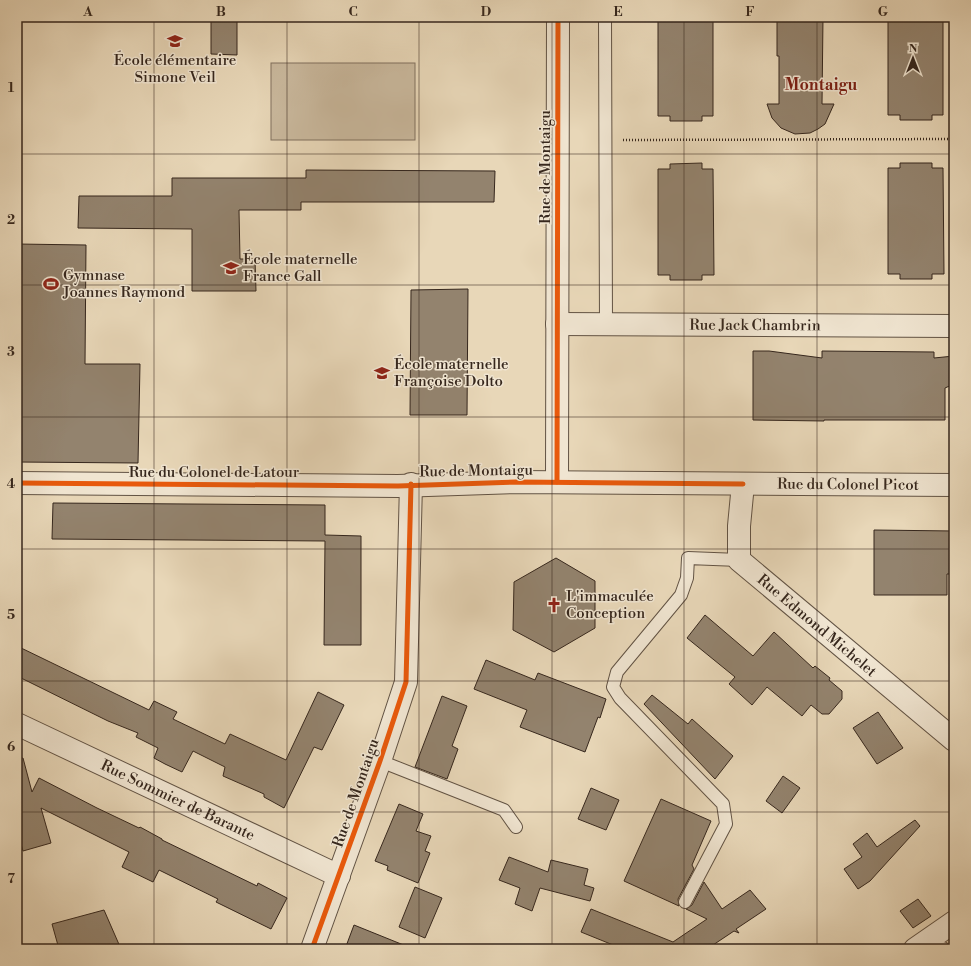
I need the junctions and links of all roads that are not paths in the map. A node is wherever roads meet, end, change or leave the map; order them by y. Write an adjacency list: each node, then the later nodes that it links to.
1 (558, 17): 3 (street, Rue de Montaigu)
2 (605, 17): 4 (lane)
3 (557, 324): 4 (street, Rue Jack Chambrin); 6 (street, Rue de Montaigu)
4 (606, 324): 5 (street, Rue Jack Chambrin)
5 (954, 326)
6 (557, 482): 8 (street, Rue de Montaigu); 9 (street, Rue du Colonel Picot)
7 (17, 483): 8 (street, Rue du Colonel de Latour)
8 (411, 484): 14 (street, Rue de Montaigu)
9 (743, 484): 10 (street, Rue du Colonel Picot); 11 (street)
10 (954, 485)
11 (739, 560): 13 (street, Rue Edmond Michelet); 17 (lane)
12 (17, 724): 16 (street, Rue Sommier de Barante)
13 (954, 740)
14 (380, 761): 15 (lane); 16 (street, Rue de Montaigu)
15 (516, 827)
16 (339, 876): 19 (street, Rue de Montaigu)
17 (684, 902)
18 (954, 922): 20 (street)
19 (312, 949)
20 (915, 949)

